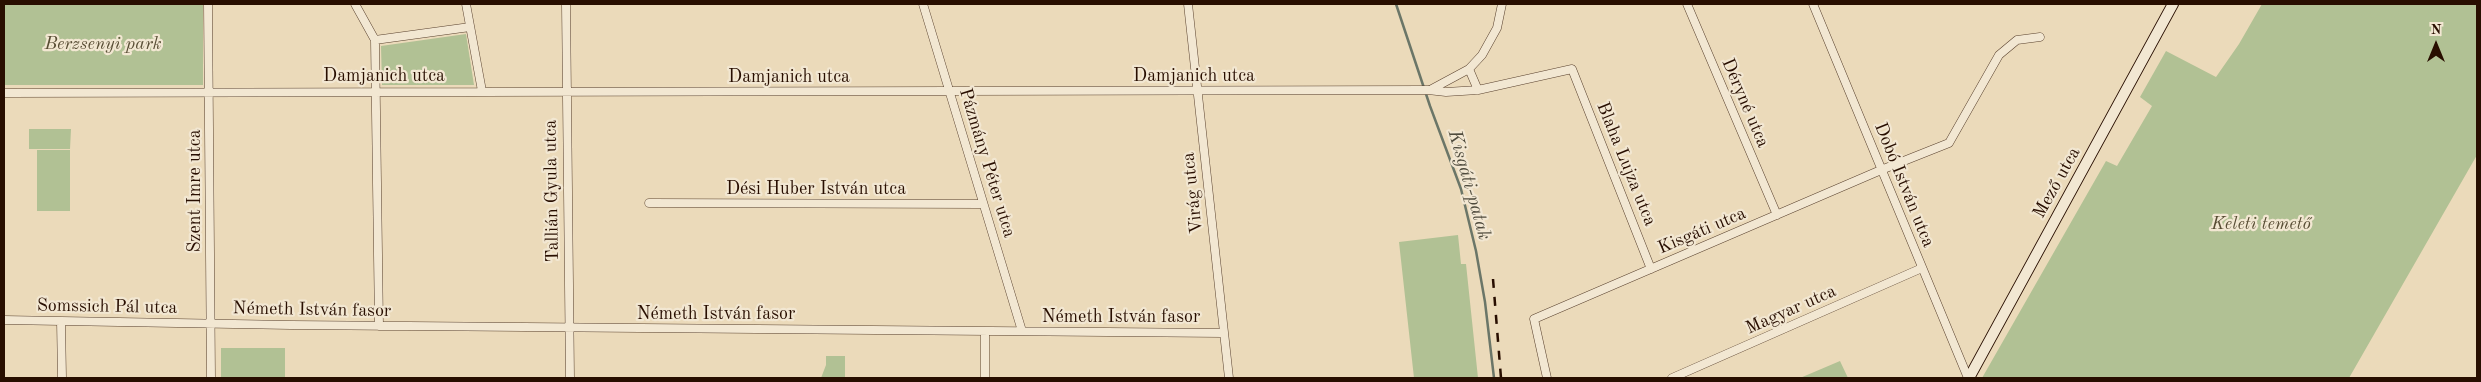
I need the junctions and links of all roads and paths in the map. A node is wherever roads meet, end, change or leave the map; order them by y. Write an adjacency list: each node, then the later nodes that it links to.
1 (208, 4): 20 (street, Szent Imre utca)
2 (356, 4): 13 (street)
3 (466, 4): 11 (street)
4 (566, 4): 22 (street, Tallián Gyula utca)
5 (923, 4): 23 (street, Pázmány Péter utca)
6 (1188, 4): 19 (street, Virág utca)
7 (1502, 4): 14 (street)
8 (1687, 4): 28 (street, Déryné utca)
9 (1813, 4): 25 (street, Dobó István utca)
10 (2173, 4): 46 (street, Mező utca)
11 (470, 27): 13 (street); 18 (street)
12 (2040, 37): 25 (street, Kisgáti utca)
13 (375, 40): 21 (street)
14 (1469, 69): 16 (street); 17 (street)
15 (1572, 69): 17 (street, Damjanich utca); 30 (street, Blaha Lujza utca)
16 (1429, 90): 17 (street, Damjanich utca); 19 (street, Damjanich utca)
17 (1478, 90)
18 (482, 91): 21 (street, Damjanich utca); 22 (street, Damjanich utca)
19 (1198, 91): 23 (street, Damjanich utca); 38 (street, Virág utca)
20 (210, 92): 21 (street, Damjanich utca); 24 (street, Damjanich utca); 33 (street, Szent Imre utca)
21 (377, 92): 34 (street)
22 (566, 92): 23 (street, Damjanich utca); 35 (street, Tallián Gyula utca)
23 (950, 92): 27 (street, Pázmány Péter utca)
24 (4, 93)
25 (1881, 170): 28 (street, Kisgáti utca); 29 (street, Dobó István utca)
26 (650, 203): 27 (street, Dési Huber István utca)
27 (984, 204): 37 (street, Pázmány Péter utca)
28 (1777, 215): 30 (street, Kisgáti utca)
29 (1922, 268): 45 (street, Magyar utca); 46 (street, Dobó István utca)
30 (1652, 269): 44 (street, Kisgáti utca)
31 (4, 320): 32 (street, Somssich Pál utca)
32 (61, 321): 33 (street, Somssich Pál utca); 39 (street)
33 (210, 323): 34 (street, Németh István fasor); 40 (street, Szent Imre utca)
34 (379, 326): 35 (street, Németh István fasor)
35 (568, 328): 36 (street, Németh István fasor); 41 (street, Tallián Gyula utca)
36 (985, 331): 37 (street, Németh István fasor); 42 (street)
37 (1022, 331): 38 (street, Németh István fasor)
38 (1223, 333): 43 (street, Virág utca)
39 (62, 378)
40 (211, 378)
41 (570, 378)
42 (985, 378)
43 (1229, 378)
44 (1547, 378)
45 (1672, 378)
46 (1968, 378)

